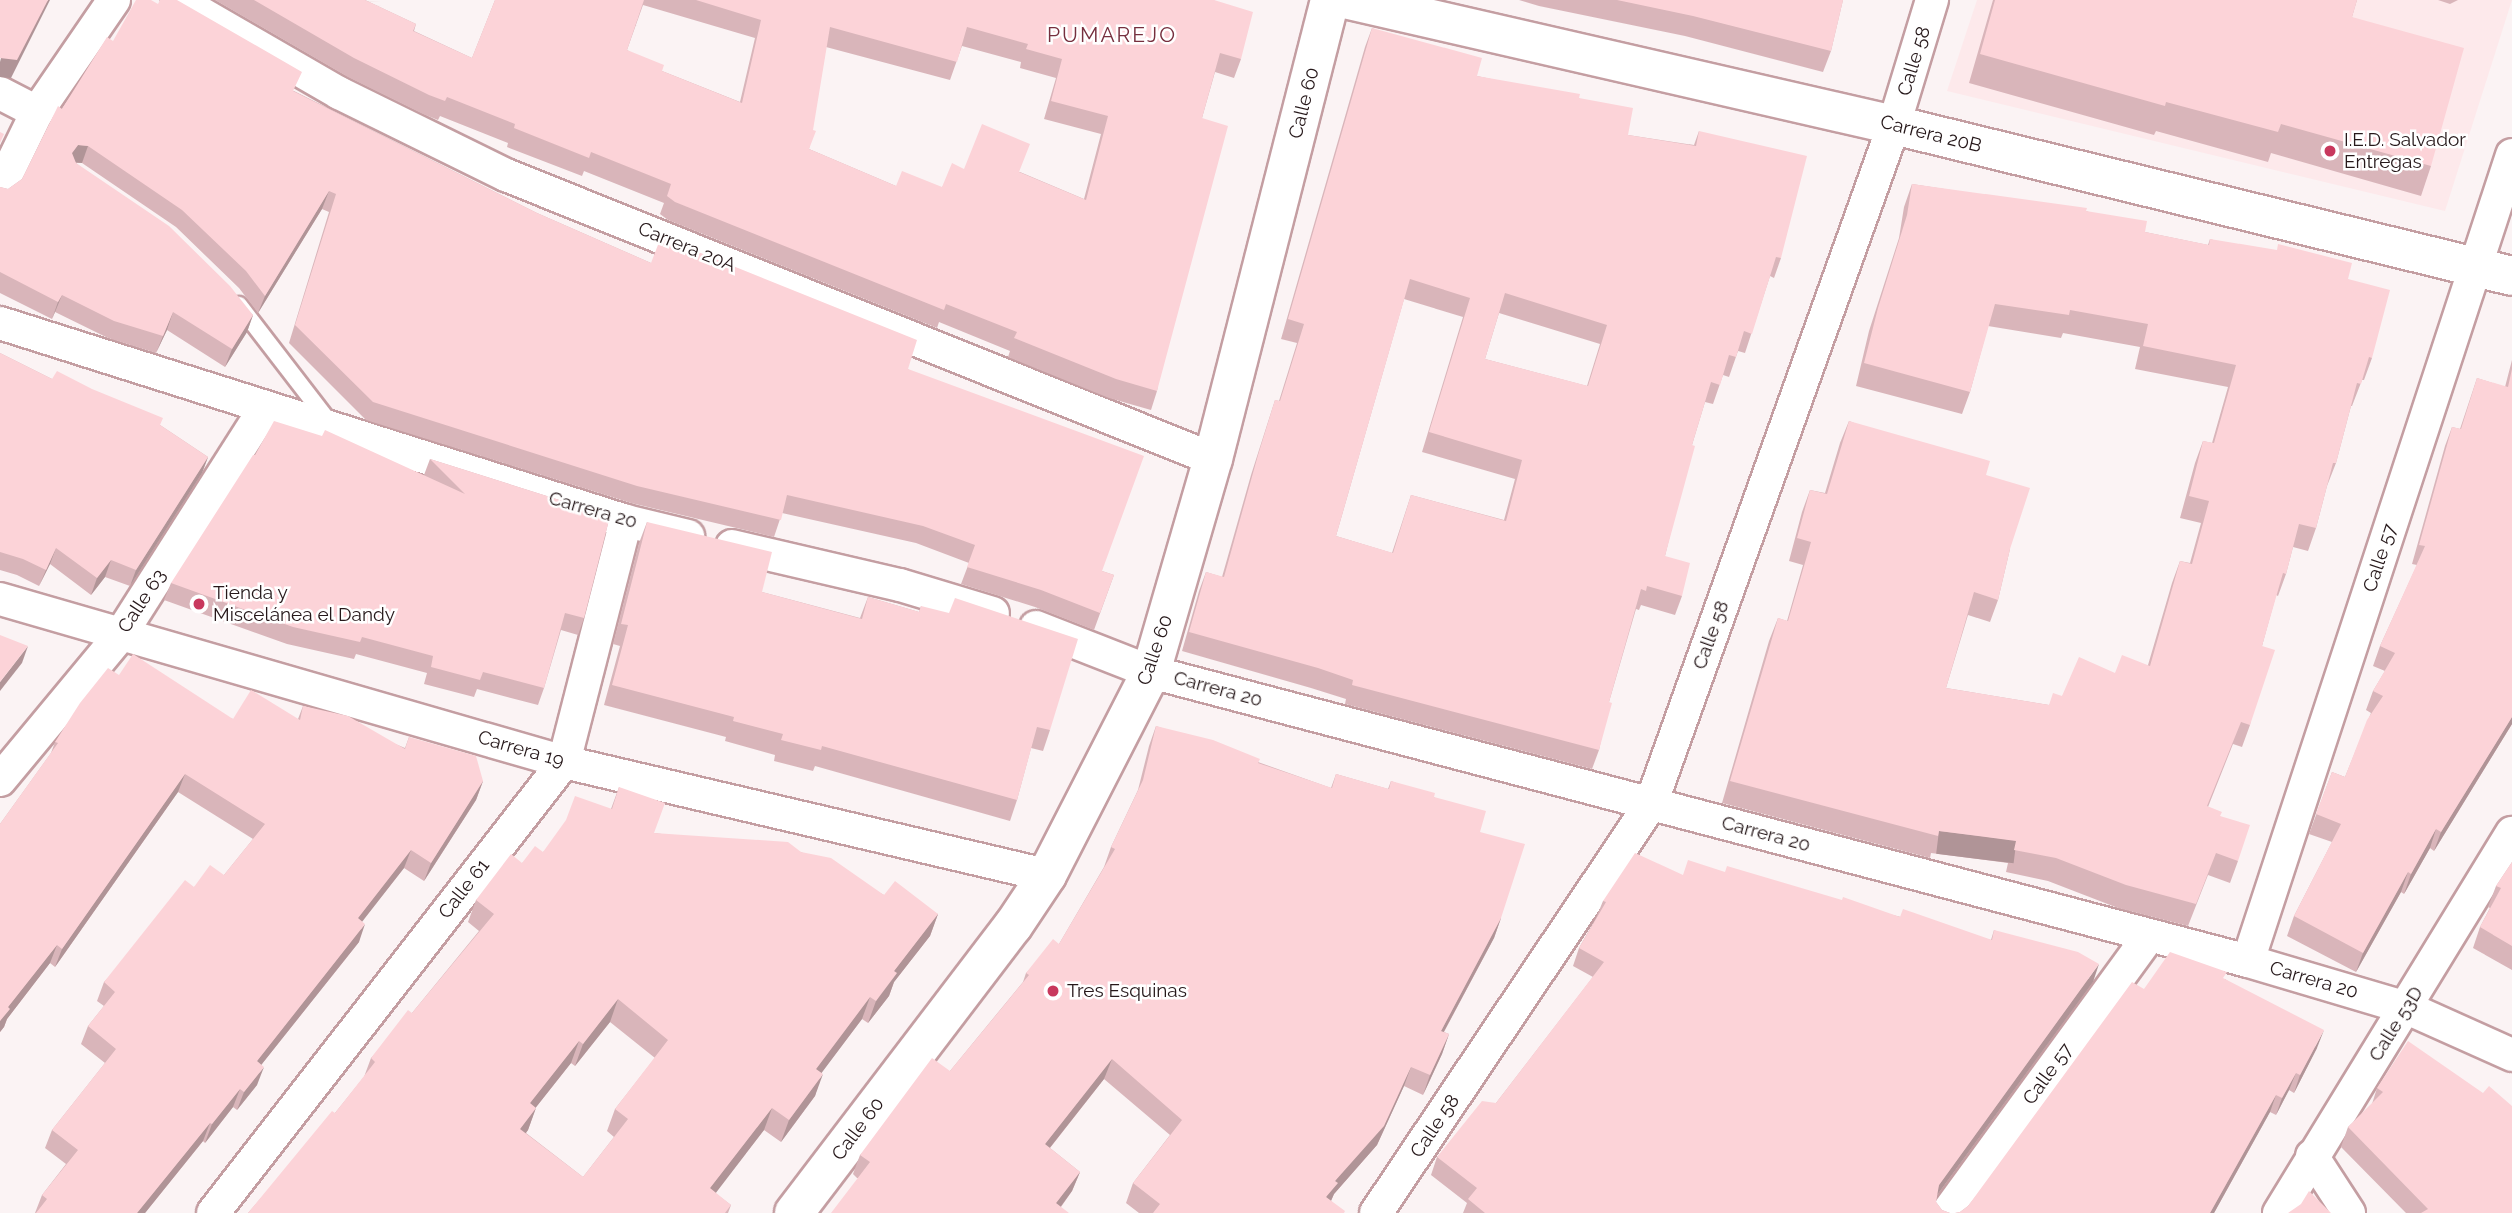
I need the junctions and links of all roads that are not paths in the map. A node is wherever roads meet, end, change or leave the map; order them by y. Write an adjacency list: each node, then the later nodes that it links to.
1 (114, 0): 7 (street)
2 (178, 0): 16 (street, Carrera 20A)
3 (1330, 0): 16 (street, Calle 60)
4 (1349, 0): 8 (street, Carrera 20B)
5 (1932, 0): 8 (street, Calle 58)
6 (0, 93): 7 (street)
7 (37, 112): 10 (street)
8 (1894, 125): 11 (street, Carrera 20B); 23 (street, Calle 58)
9 (2512, 155): 11 (street, Calle 57)
10 (0, 188)
11 (2494, 271): 27 (street, Calle 57)
12 (232, 296): 15 (lane)
13 (0, 323): 14 (street, Carrera 20)
14 (265, 408): 15 (street, Carrera 20); 19 (street, Calle 63)
15 (336, 431): 17 (street, Carrera 20)
16 (1213, 459): 20 (street, Calle 60)
17 (626, 521): 20 (street, Carrera 20); 21 (street, Calle 61)
18 (0, 599): 19 (street, Carrera 19)
19 (121, 634): 21 (street, Carrera 19); 22 (street, Calle 63)
20 (1151, 671): 23 (street, Carrera 20); 25 (street, Calle 60)
21 (564, 762): 25 (street, Carrera 19); 32 (street, Calle 61)
22 (0, 780)
23 (1651, 804): 26 (street, Carrera 20); 31 (street, Calle 58)
24 (2512, 833): 28 (street, Calle 53D)
25 (1047, 875): 33 (street, Calle 60)
26 (2149, 936): 27 (street, Carrera 20); 34 (street, Calle 57)
27 (2248, 961): 28 (street, Carrera 20)
28 (2407, 1008): 29 (street, Carrera 20); 30 (street, Calle 53D)
29 (2512, 1055)
30 (2312, 1156): 35 (street, Calle 53D); 36 (street)
31 (1383, 1210)
32 (213, 1213)
33 (794, 1213)
34 (1947, 1213)
35 (2279, 1213)
36 (2349, 1213)

